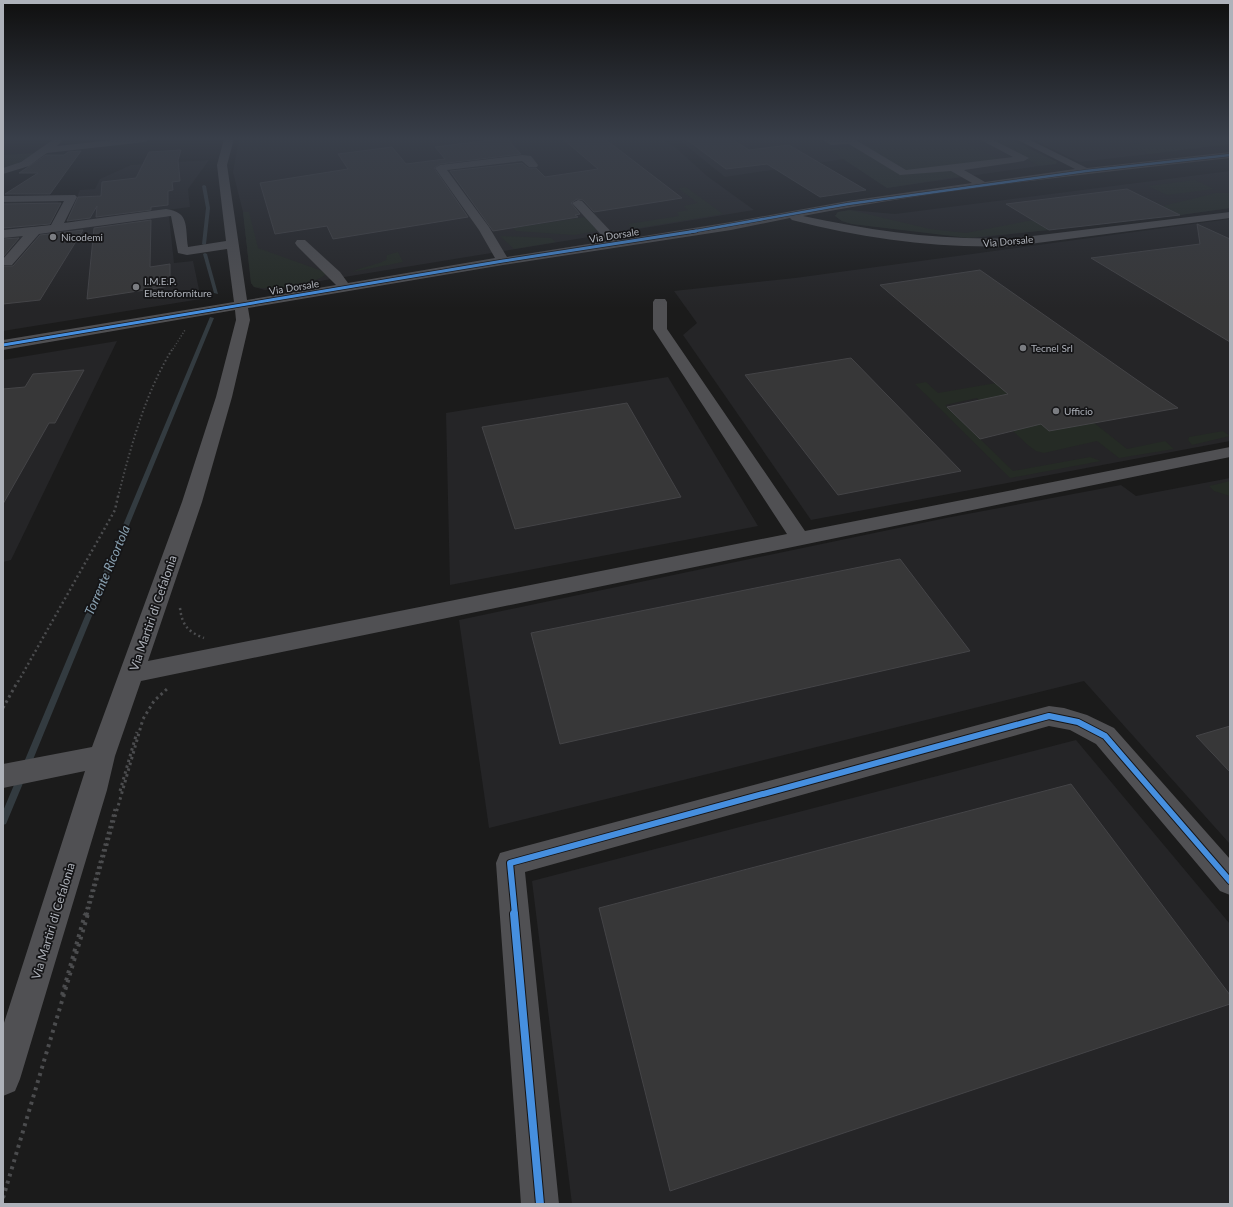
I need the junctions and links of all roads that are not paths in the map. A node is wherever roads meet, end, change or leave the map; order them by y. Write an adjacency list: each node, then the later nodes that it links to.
1 (226, 195): 12 (street, Via Martiri di Cefalonia)
2 (460, 195): 14 (street)
3 (909, 195): 7 (street, Via Dorsale)
4 (3, 199): 8 (street)
5 (578, 203): 13 (street)
6 (1230, 215): 7 (street, Via Dorsale)
7 (787, 216): 13 (street, Via Dorsale)
8 (57, 226): 9 (street); 12 (street)
9 (35, 231): 10 (street); 15 (street)
10 (3, 234)
11 (301, 243): 16 (street)
12 (232, 244): 18 (street, Via Martiri di Cefalonia)
13 (615, 244): 14 (street, Via Dorsale)
14 (503, 261): 16 (street, Via Dorsale)
15 (7, 262)
16 (345, 288): 18 (street, Via Dorsale)
17 (660, 302): 21 (street)
18 (241, 305): 19 (street, Via Dorsale); 22 (street, Via Martiri di Cefalonia)
19 (3, 345)
20 (1230, 452): 21 (street)
21 (800, 538): 22 (street)
22 (132, 673): 23 (street, Via Martiri di Cefalonia)
23 (102, 756): 24 (street); 26 (street, Via Martiri di Cefalonia)
24 (3, 776)
25 (1230, 881): 27 (street)
26 (3, 1079)
27 (540, 1204)

